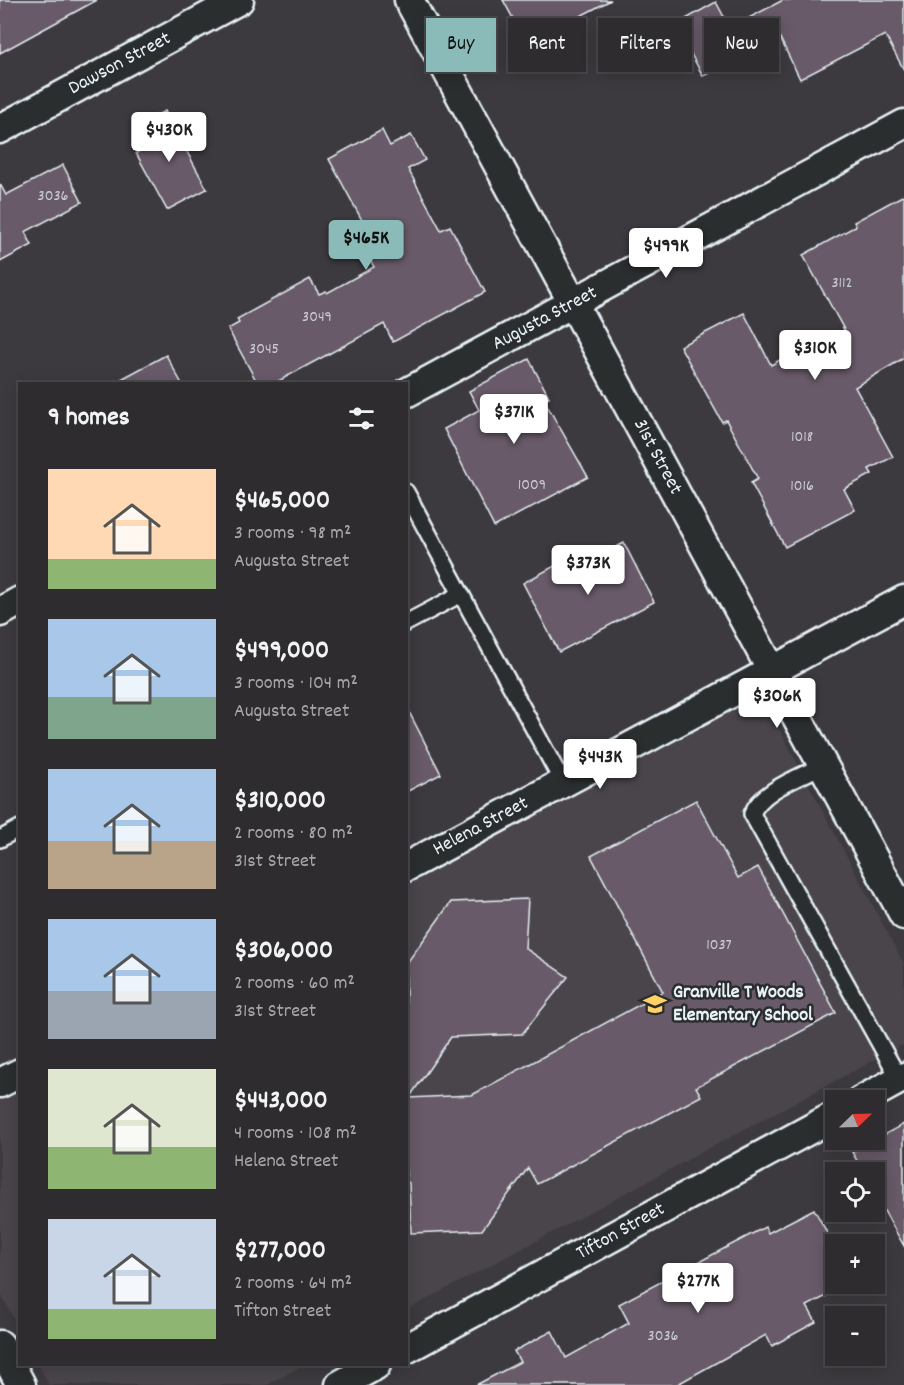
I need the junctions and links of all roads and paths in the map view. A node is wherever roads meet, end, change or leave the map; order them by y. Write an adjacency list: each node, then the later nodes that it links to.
1 (239, 0): 4 (street, Dawson Street)
2 (409, 0): 5 (street, 31st Street)
3 (904, 124): 5 (street, Augusta Street)
4 (0, 129)
5 (574, 303): 6 (street, Augusta Street); 13 (street, 31st Street)
6 (408, 392)
7 (408, 496): 8 (lane)
8 (461, 594): 12 (lane); 15 (lane)
9 (904, 600): 13 (street, Helena Street)
10 (18, 602): 11 (street)
11 (0, 612)
12 (408, 622)
13 (772, 672): 14 (street, 31st Street); 15 (street, Helena Street)
14 (823, 765): 19 (street, 31st Street); 21 (lane)
15 (562, 783): 18 (street, Helena Street)
16 (18, 829): 17 (lane)
17 (0, 838)
18 (408, 866)
19 (904, 915)
20 (18, 1074): 22 (street)
21 (902, 1078): 23 (street)
22 (0, 1083)
23 (880, 1090)
24 (825, 1120): 26 (street, Tifton Street)
25 (0, 1345): 28 (street)
26 (408, 1347)
27 (374, 1366): 29 (street)
28 (21, 1385)
29 (340, 1385)

